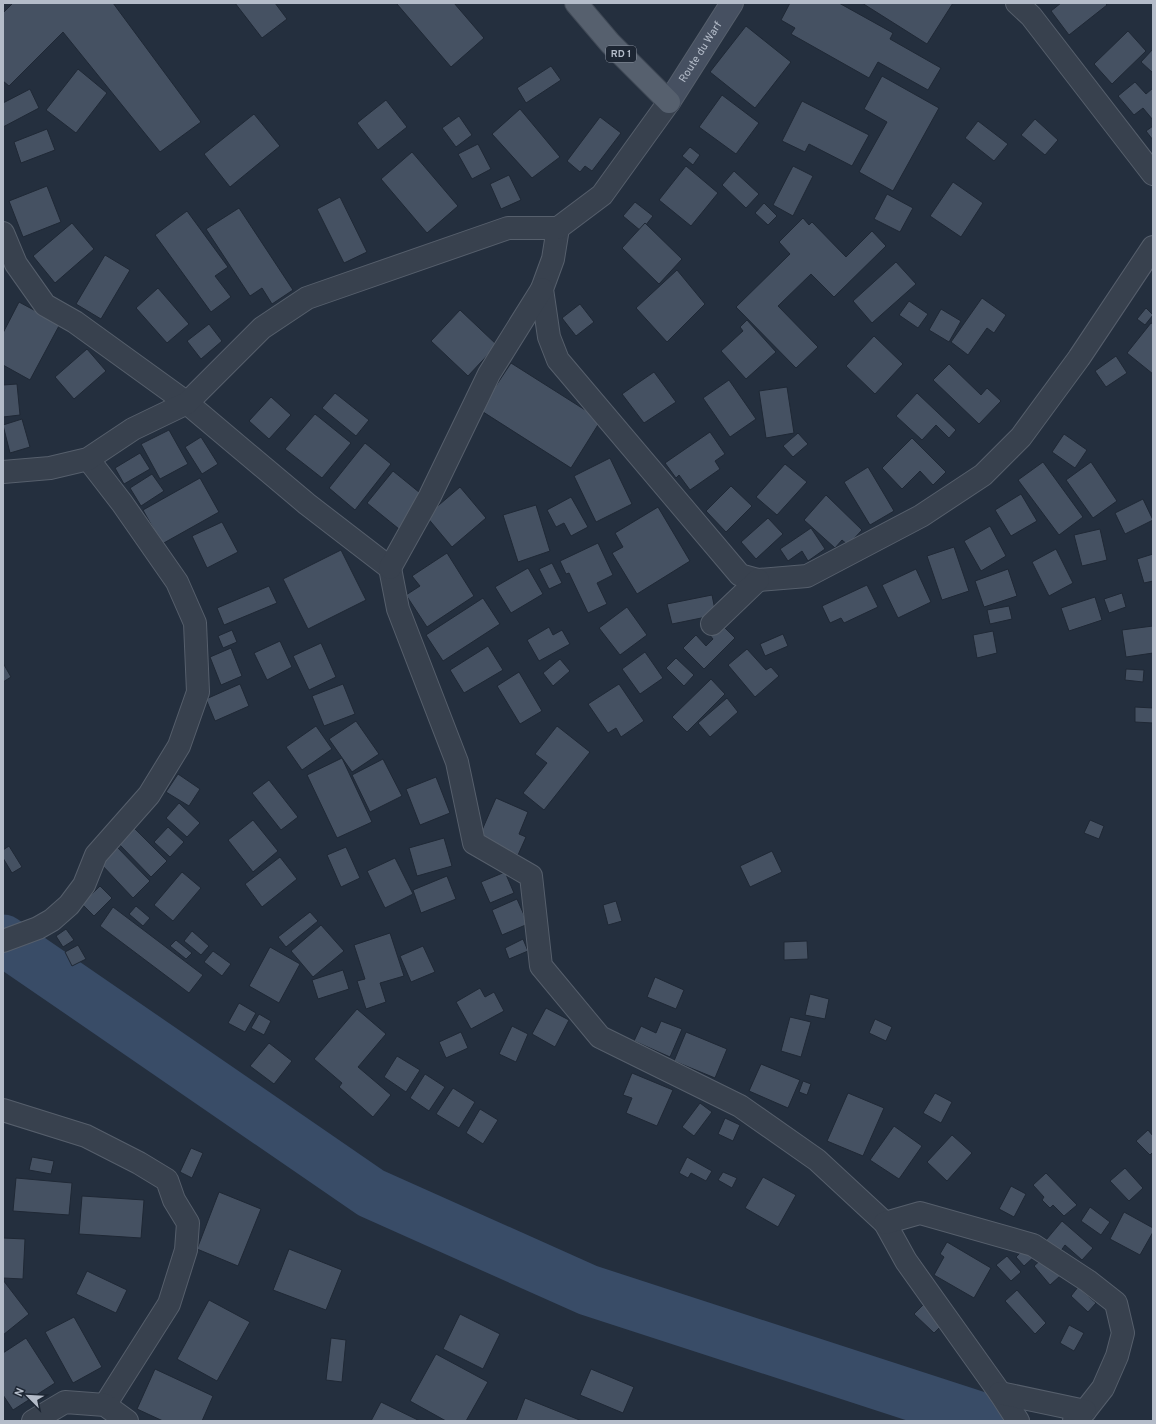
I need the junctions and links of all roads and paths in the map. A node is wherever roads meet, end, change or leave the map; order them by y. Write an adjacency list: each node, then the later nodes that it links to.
1 (576, 3): 4 (main road, RD 1)
2 (732, 3): 4 (main road, Route du Warf)
3 (1017, 3): 5 (street)
4 (669, 102): 6 (street)
5 (1153, 174)
6 (558, 228): 9 (street); 10 (street)
7 (3, 233): 10 (street)
8 (1153, 247): 14 (street)
9 (542, 289): 13 (street); 14 (street)
10 (187, 403): 11 (street); 13 (street)
11 (88, 459): 12 (street); 16 (street)
12 (3, 472)
13 (390, 568): 18 (street)
14 (758, 580): 15 (street)
15 (712, 624)
16 (3, 941)
17 (3, 1110): 20 (street)
18 (884, 1223): 19 (street); 21 (street)
19 (1000, 1393): 21 (street); 24 (street)
20 (105, 1405): 22 (street); 23 (street)
21 (1079, 1416)
22 (33, 1421)
23 (127, 1421)
24 (1018, 1421)

